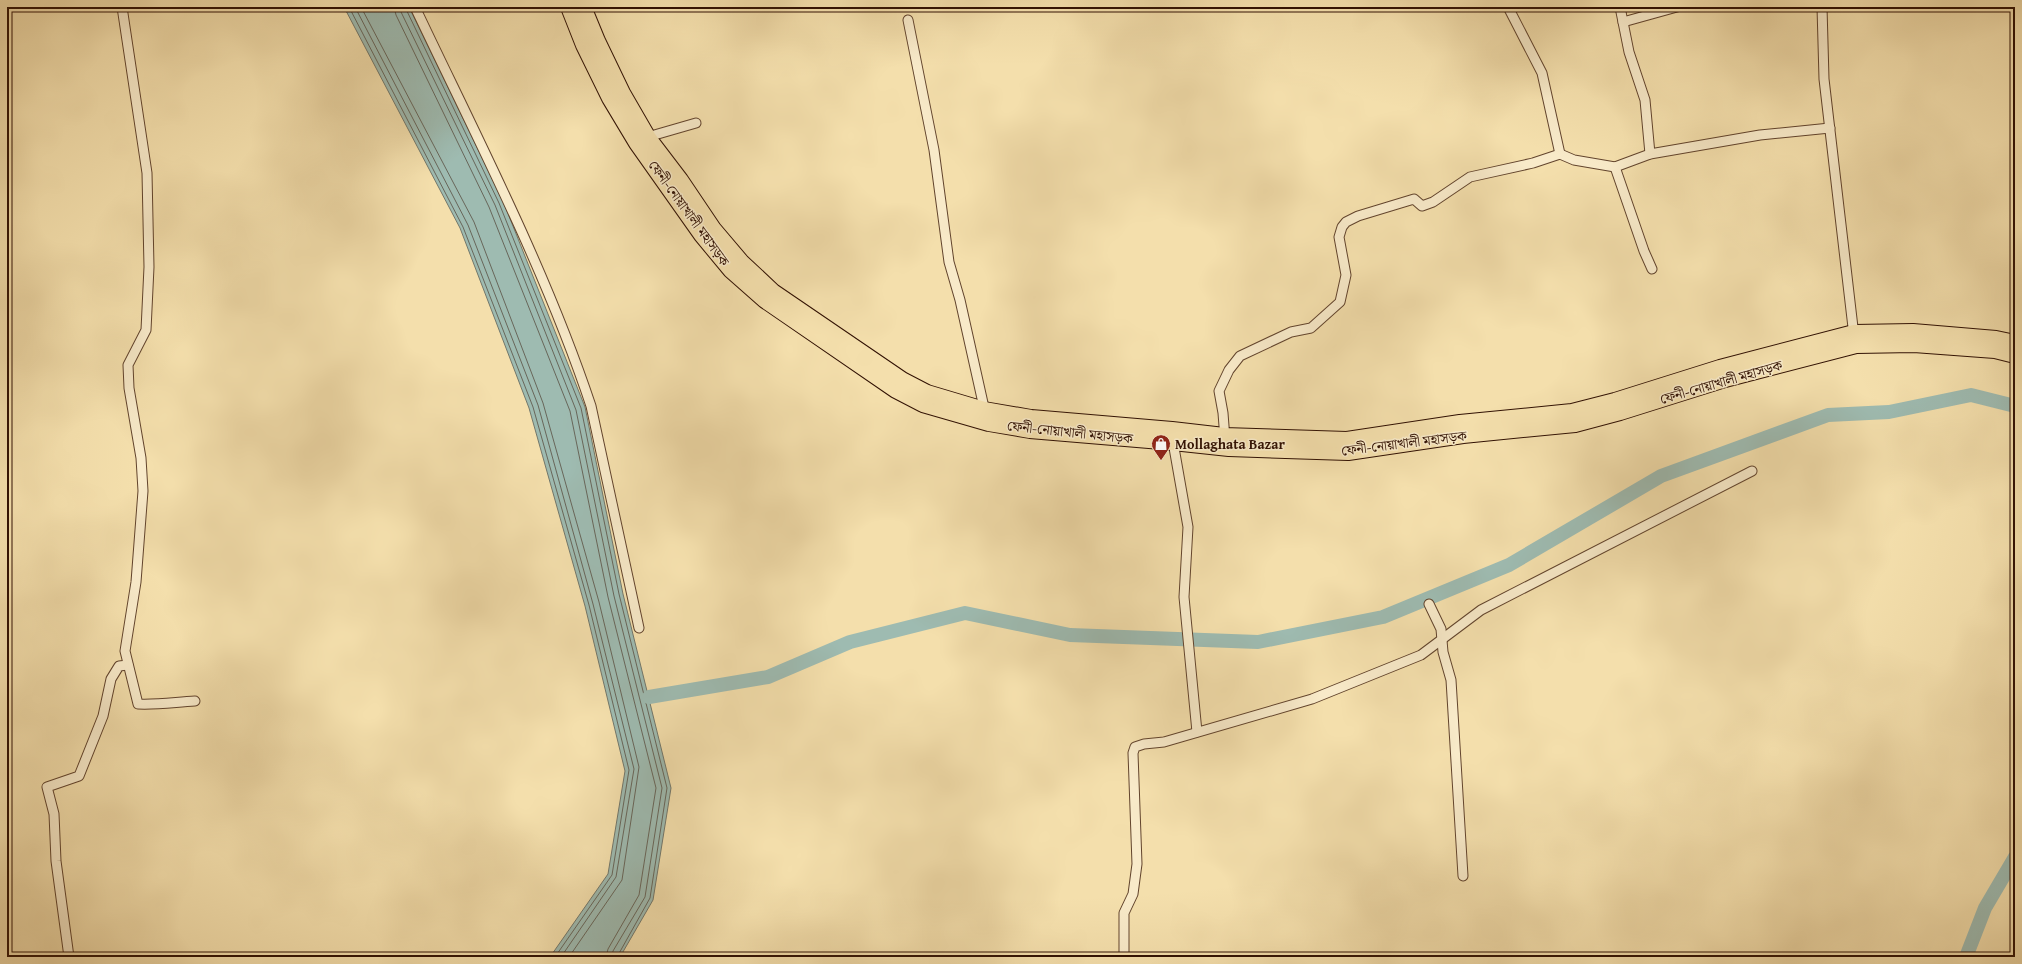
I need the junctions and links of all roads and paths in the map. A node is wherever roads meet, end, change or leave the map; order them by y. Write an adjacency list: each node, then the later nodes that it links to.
1 (122, 7): 28 (street)
2 (415, 7): 26 (street)
3 (569, 7): 13 (highway, ফেনী-নোয়াখালী মহাসড়ক)
4 (582, 7): 13 (highway, ফেনী-নোয়াখালী মহাসড়ক)
5 (1508, 7): 14 (street)
6 (1620, 7): 10 (street)
7 (1677, 7): 10 (street)
8 (1822, 7): 12 (street)
9 (908, 20): 21 (street)
10 (1623, 22): 15 (street)
11 (696, 123): 13 (street)
12 (1830, 128): 15 (street); 18 (street)
13 (641, 137): 21 (highway, ফেনী-নোয়াখালী মহাসড়ক)
14 (1560, 154): 16 (street); 23 (street)
15 (1650, 154): 16 (street)
16 (1615, 167): 17 (street)
17 (1652, 269)
18 (1855, 339): 19 (highway, ফেনী-নোয়াখালী মহাসড়ক); 20 (highway, ফেনী-নোয়াখালী মহাসড়ক); 23 (highway, ফেনী-নোয়াখালী মহাসড়ক)
19 (2015, 343)
20 (2015, 355)
21 (987, 416): 22 (highway, ফেনী-নোয়াখালী মহাসড়ক); 23 (highway, ফেনী-নোয়াখালী মহাসড়ক)
22 (1173, 442): 23 (highway, ফেনী-নোয়াখালী মহাসড়ক); 30 (street)
23 (1226, 442)
24 (1752, 471): 27 (street)
25 (1428, 604): 27 (street)
26 (639, 628)
27 (1442, 640): 30 (street); 31 (street)
28 (128, 665): 29 (street); 32 (street)
29 (195, 701)
30 (1197, 732): 33 (street)
31 (1463, 876)
32 (69, 957)
33 (1124, 957)

